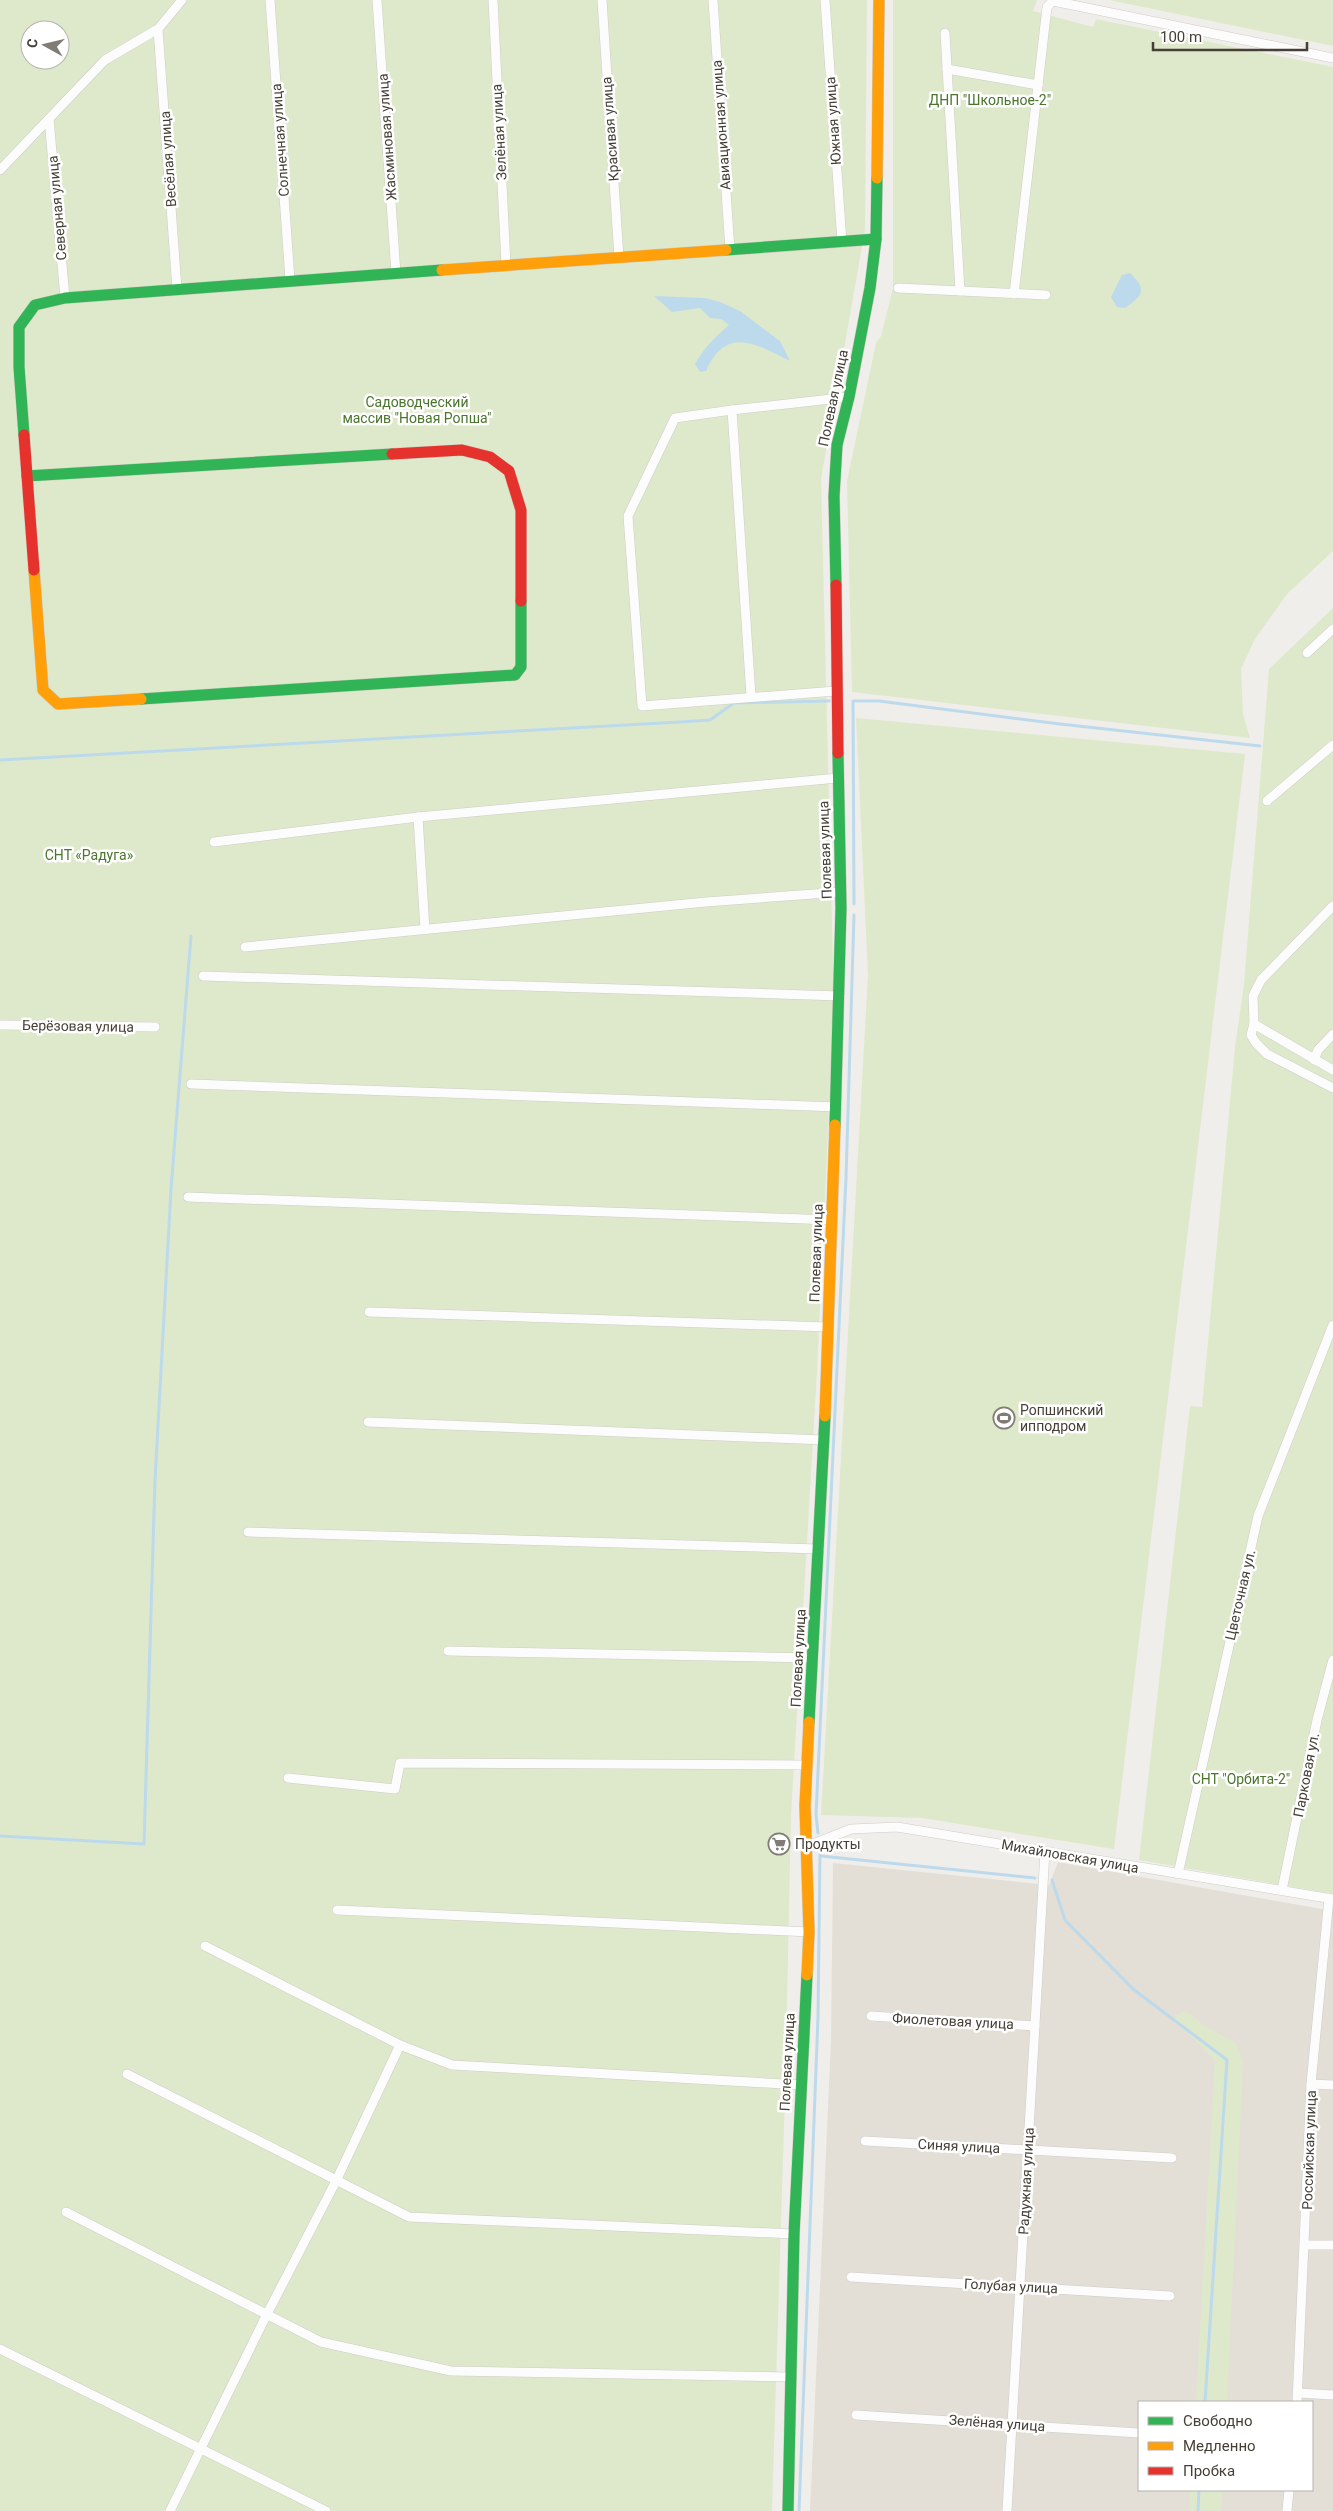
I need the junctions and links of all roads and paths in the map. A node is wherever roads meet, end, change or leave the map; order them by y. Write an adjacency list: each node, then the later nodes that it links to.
1 (182, 0): 9 (street)
2 (270, 0): 22 (street, Солнечная улица)
3 (377, 0): 21 (street, Жасминовая улица)
4 (492, 0): 20 (street, Зелёная улица)
5 (602, 0): 19 (street, Красивая улица)
6 (713, 0): 18 (street, Авиационная улица)
7 (825, 0): 17 (street, Южная улица)
8 (879, 0): 16 (street, Полевая улица)
9 (158, 28): 14 (street); 24 (street, Весёлая улица)
10 (945, 33): 12 (street)
11 (1333, 58): 13 (street)
12 (947, 70): 13 (street); 25 (street)
13 (1038, 84): 26 (street)
14 (48, 119): 15 (street); 28 (street, Северная улица)
15 (0, 170)
16 (876, 239): 17 (street); 29 (street, Полевая улица)
17 (842, 242): 18 (street)
18 (730, 250): 19 (street)
19 (619, 258): 20 (street)
20 (506, 265): 21 (street)
21 (396, 274): 22 (street)
22 (290, 280): 24 (street)
23 (898, 288): 25 (street)
24 (177, 289): 28 (street)
25 (960, 291): 26 (street)
26 (1014, 294): 27 (street)
27 (1046, 296)
28 (65, 298): 31 (street)
29 (849, 397): 30 (street); 34 (street, Полевая улица)
30 (732, 410): 35 (street); 35 (street)
31 (27, 476): 31 (street)
32 (1333, 629): 33 (street)
33 (1307, 653)
34 (836, 690): 35 (street); 37 (street, Полевая улица)
35 (751, 696)
36 (1333, 745): 38 (street)
37 (838, 778): 39 (street); 41 (street, Полевая улица)
38 (1267, 801)
39 (418, 817): 40 (street); 43 (street)
40 (214, 842)
41 (841, 892): 43 (street); 46 (street, Полевая улица)
42 (1333, 906): 47 (street)
43 (425, 930): 44 (street)
44 (245, 947)
45 (203, 976): 46 (street)
46 (840, 996): 55 (street, Полевая улица)
47 (1254, 1024): 51 (street); 54 (street)
48 (0, 1025): 49 (street, Берёзовая улица)
49 (155, 1027)
50 (1333, 1034): 51 (street)
51 (1314, 1060): 52 (street)
52 (1333, 1070)
53 (191, 1084): 55 (street)
54 (1333, 1088)
55 (837, 1106): 57 (street, Полевая улица)
56 (188, 1197): 57 (street)
57 (832, 1220): 60 (street, Полевая улица)
58 (369, 1312): 60 (street)
59 (1333, 1325): 72 (street, Цветочная ул.)
60 (828, 1326): 62 (street, Полевая улица)
61 (368, 1422): 62 (street)
62 (824, 1440): 64 (street, Полевая улица)
63 (248, 1532): 64 (street)
64 (819, 1549): 66 (street, Полевая улица)
65 (448, 1650): 66 (street)
66 (812, 1658): 68 (street, Полевая улица)
67 (1333, 1660): 73 (street, Парковая ул.)
68 (807, 1764): 69 (street); 70 (street, Полевая улица)
69 (288, 1778)
70 (808, 1846): 71 (street, Михайловская улица); 76 (street, Полевая улица)
71 (1045, 1851): 72 (street, Михайловская улица); 79 (street, Радужная улица)
72 (1178, 1874): 73 (street, Михайловская улица)
73 (1282, 1890): 74 (street, Михайловская улица)
74 (1331, 1898): 82 (street, Российская улица)
75 (337, 1910): 76 (street)
76 (809, 1932): 83 (street, Полевая улица)
77 (205, 1946): 80 (street)
78 (871, 2016): 79 (street, Фиолетовая улица)
79 (1035, 2026): 86 (street, Радужная улица)
80 (400, 2046): 83 (street); 88 (street)
81 (127, 2074): 88 (street)
82 (1311, 2084): 84 (street); 91 (street, Российская улица)
83 (801, 2085): 90 (street, Полевая улица)
84 (1333, 2085)
85 (865, 2141): 86 (street, Синяя улица)
86 (1028, 2150): 87 (street, Синяя улица); 94 (street, Радужная улица)
87 (1172, 2158)
88 (336, 2181): 90 (street); 96 (street)
89 (66, 2212): 96 (street)
90 (794, 2234): 98 (street, Полевая улица)
91 (1305, 2244): 92 (street); 100 (street, Российская улица)
92 (1333, 2246)
93 (851, 2277): 94 (street, Голубая улица)
94 (1020, 2286): 95 (street, Голубая улица); 102 (street, Радужная улица)
95 (1170, 2296)
96 (267, 2314): 98 (street); 104 (street)
97 (0, 2349): 104 (street)
98 (792, 2377): 108 (street, Полевая улица)
99 (1333, 2395): 100 (street)
100 (1297, 2398)
101 (856, 2414): 102 (street, Зелёная улица)
102 (1012, 2424): 103 (street, Зелёная улица); 109 (street, Радужная улица)
103 (1138, 2433)
104 (201, 2450): 106 (street); 107 (street)
105 (1289, 2491): 110 (street)
106 (170, 2511)
107 (326, 2511)
108 (788, 2511)
109 (1007, 2511)
110 (1287, 2511)

